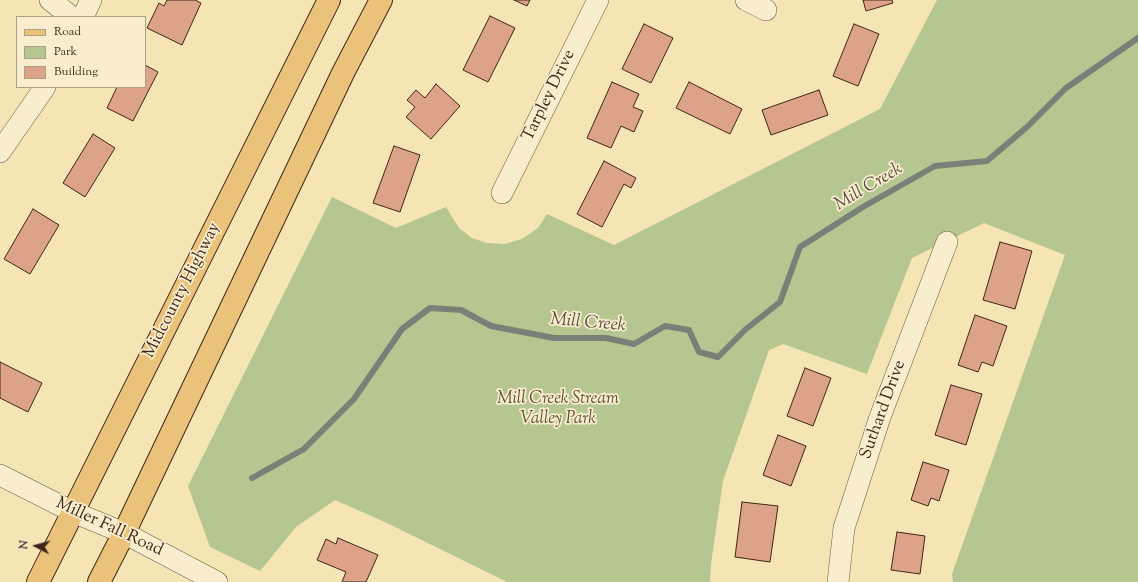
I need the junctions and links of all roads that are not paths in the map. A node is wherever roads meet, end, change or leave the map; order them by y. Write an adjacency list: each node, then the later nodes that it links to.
1 (50, 0): 8 (street)
2 (91, 0): 9 (street)
3 (329, 0): 15 (main road, Midcounty Highway)
4 (381, 0): 16 (main road)
5 (598, 0): 12 (street, Tarpley Drive)
6 (746, 0): 7 (street)
7 (766, 10)
8 (71, 16)
9 (83, 16)
10 (44, 88): 11 (street)
11 (0, 152)
12 (502, 193)
13 (947, 242): 20 (street, Suthard Drive)
14 (0, 475): 15 (street, Miller Fall Road)
15 (73, 512): 16 (street, Miller Fall Road); 17 (main road, Midcounty Highway)
16 (124, 533): 18 (main road); 19 (street, Miller Fall Road)
17 (38, 582)
18 (99, 582)
19 (217, 582)
20 (838, 582)

